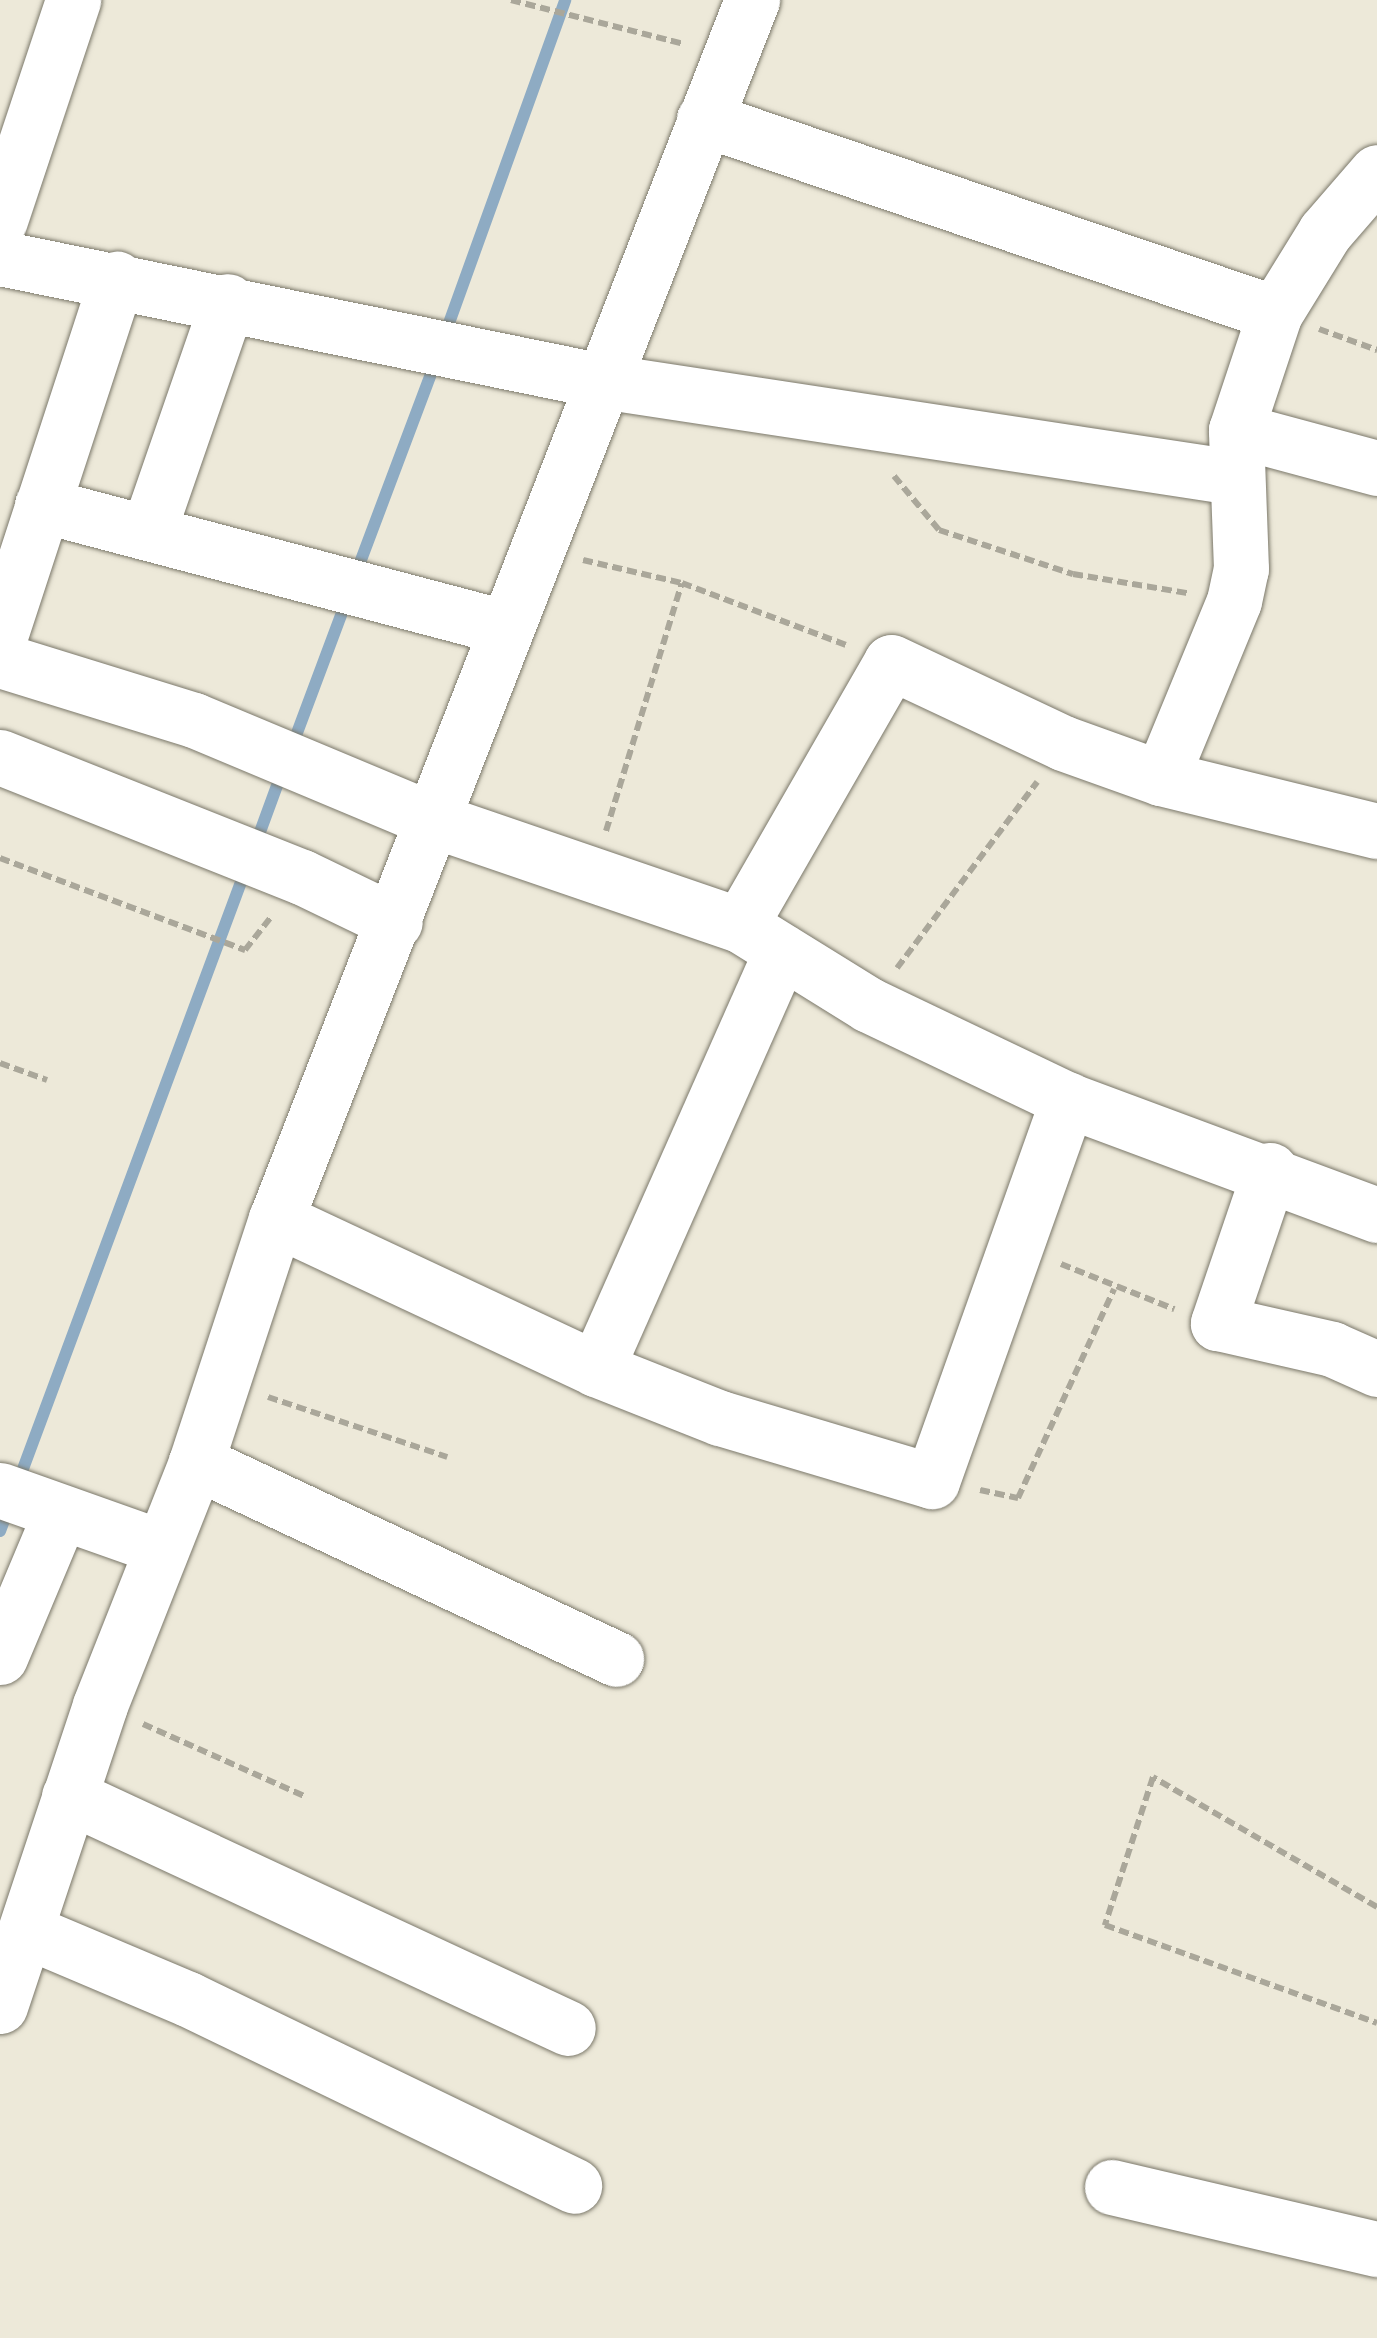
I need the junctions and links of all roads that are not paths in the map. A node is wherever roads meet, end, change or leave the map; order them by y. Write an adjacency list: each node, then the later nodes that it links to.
1 (73, 0): 5 (street)
2 (752, 0): 3 (street)
3 (704, 120): 9 (street); 10 (street)
4 (1377, 172): 9 (street)
5 (0, 220)
6 (0, 258): 7 (street)
7 (117, 279): 8 (street); 13 (street)
8 (228, 301): 10 (street); 14 (street)
9 (1275, 314): 11 (street)
10 (602, 381): 11 (street); 15 (street)
11 (1235, 454): 12 (street); 19 (street)
12 (1377, 468)
13 (42, 505): 14 (street); 16 (street)
14 (149, 529): 15 (street)
15 (504, 627): 20 (street)
16 (0, 636)
17 (0, 660): 20 (street)
18 (0, 757): 22 (street)
19 (1161, 778): 21 (street); 23 (street)
20 (436, 821): 22 (street); 23 (street)
21 (1377, 831)
22 (395, 922): 27 (street)
23 (761, 938): 24 (street); 28 (street)
24 (1068, 1100): 25 (street); 28 (street)
25 (1270, 1170): 26 (street); 29 (street)
26 (1377, 1215)
27 (276, 1219): 28 (street); 30 (street)
28 (596, 1369)
29 (1377, 1369)
30 (196, 1462): 33 (street); 35 (street)
31 (0, 1490): 32 (street)
32 (61, 1512): 33 (street); 34 (street)
33 (162, 1547): 36 (street)
34 (0, 1657)
35 (616, 1659)
36 (69, 1796): 37 (street); 39 (street)
37 (27, 1930): 38 (street); 40 (street)
38 (0, 2006)
39 (568, 2028)
40 (574, 2186)
41 (1112, 2187): 42 (street)
42 (1377, 2249)

